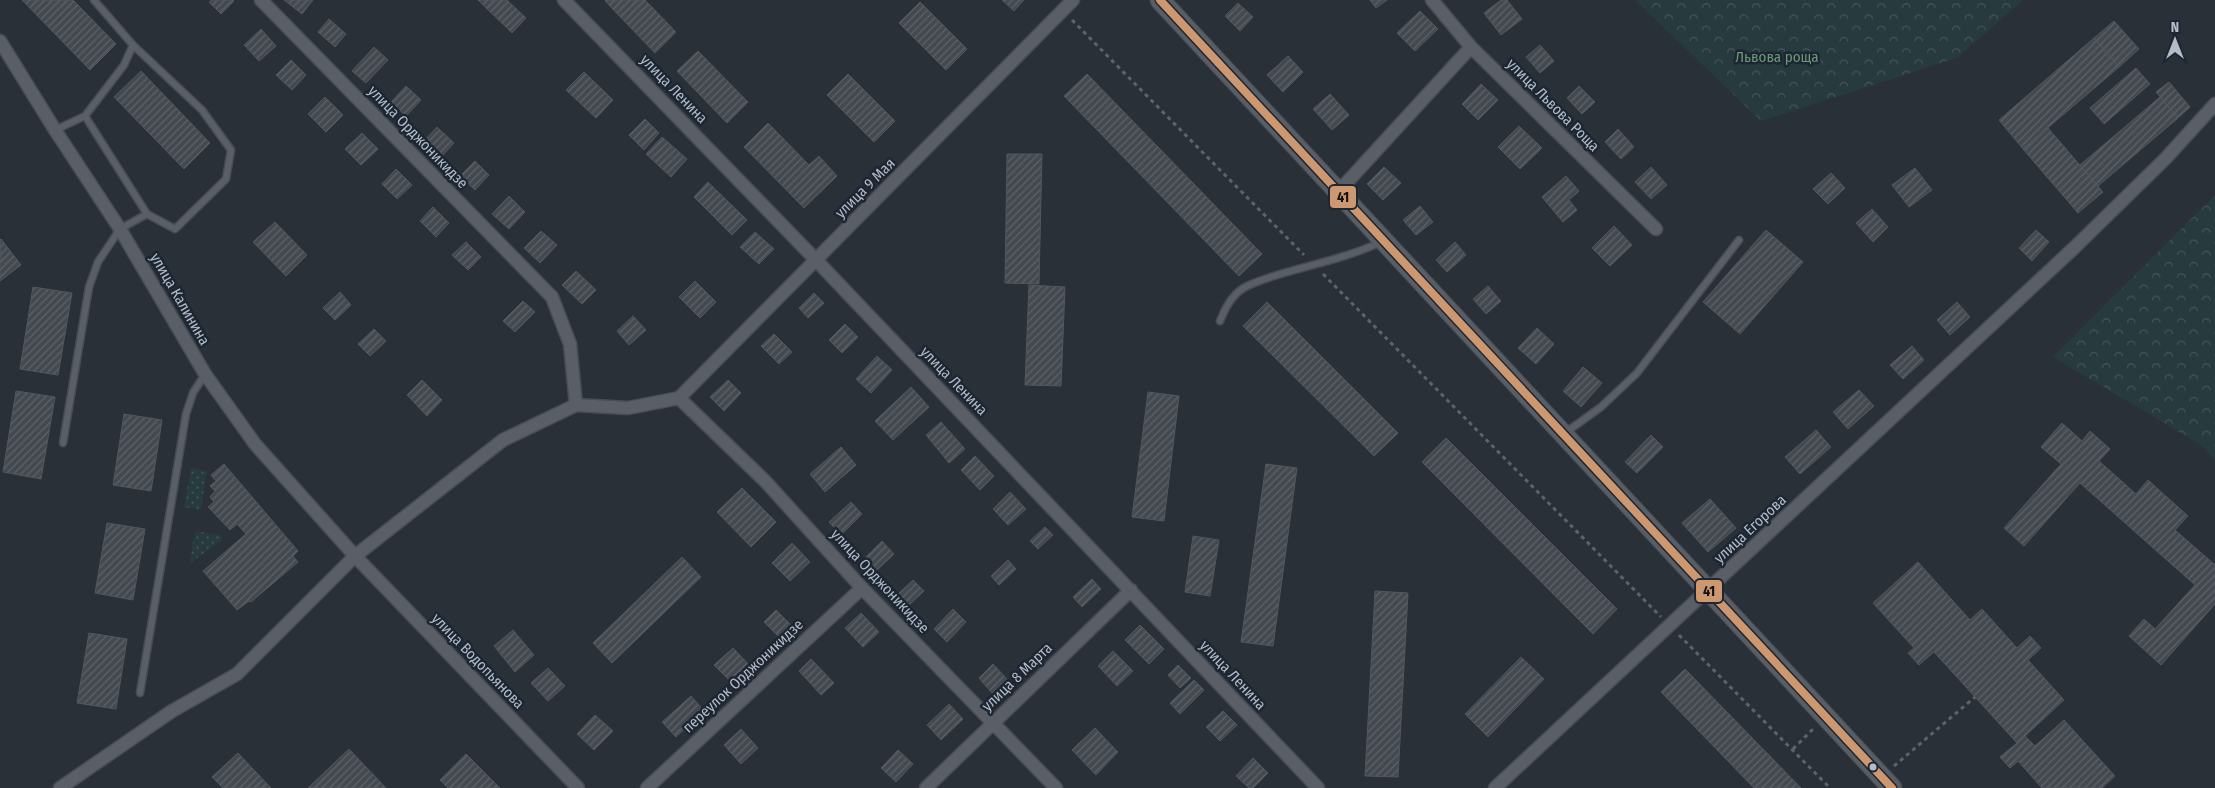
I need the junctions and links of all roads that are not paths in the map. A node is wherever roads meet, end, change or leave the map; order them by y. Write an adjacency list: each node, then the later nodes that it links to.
1 (94, 0): 8 (lane)
2 (262, 0): 23 (street, улица Орджоникидзе)
3 (564, 0): 19 (street, улица Ленина)
4 (1073, 0): 19 (street, улица 9 Мая)
5 (1160, 0): 13 (main road)
6 (1432, 0): 9 (street, улица Львова Роща)
7 (0, 41): 12 (street, улица Калинина)
8 (134, 45): 11 (lane); 14 (lane)
9 (1470, 47): 13 (street); 16 (street, улица Львова Роща)
10 (2215, 104): 29 (street, улица Егорова)
11 (85, 116): 12 (lane); 14 (lane)
12 (55, 130): 15 (street, улица Калинина)
13 (1339, 191): 17 (main road)
14 (148, 214): 15 (lane)
15 (120, 229): 21 (street, улица Калинина); 25 (lane)
16 (1656, 229)
17 (1384, 240): 20 (lane); 24 (main road)
18 (1739, 240): 24 (lane)
19 (816, 260): 22 (street, улица 9 Мая); 28 (street, улица Ленина)
20 (1220, 321)
21 (205, 374): 26 (street, улица Калинина); 30 (lane)
22 (679, 398): 23 (street); 27 (street, улица Орджоникидзе)
23 (576, 405): 26 (street)
24 (1564, 434): 29 (main road)
25 (63, 443)
26 (355, 556): 32 (street); 33 (street, улица Водопьянова)
27 (862, 588): 31 (street, улица Орджоникидзе); 34 (street, переулок Орджоникидзе)
28 (1131, 590): 31 (street, улица 8 Марта); 37 (street, улица Ленина)
29 (1709, 590): 38 (street, улица Егорова); 39 (main road)
30 (140, 693)
31 (992, 723): 35 (street, улица 8 Марта); 36 (street, улица Орджоникидзе)
32 (60, 788)
33 (578, 788)
34 (647, 788)
35 (926, 788)
36 (1056, 788)
37 (1318, 788)
38 (1496, 788)
39 (1892, 788)

